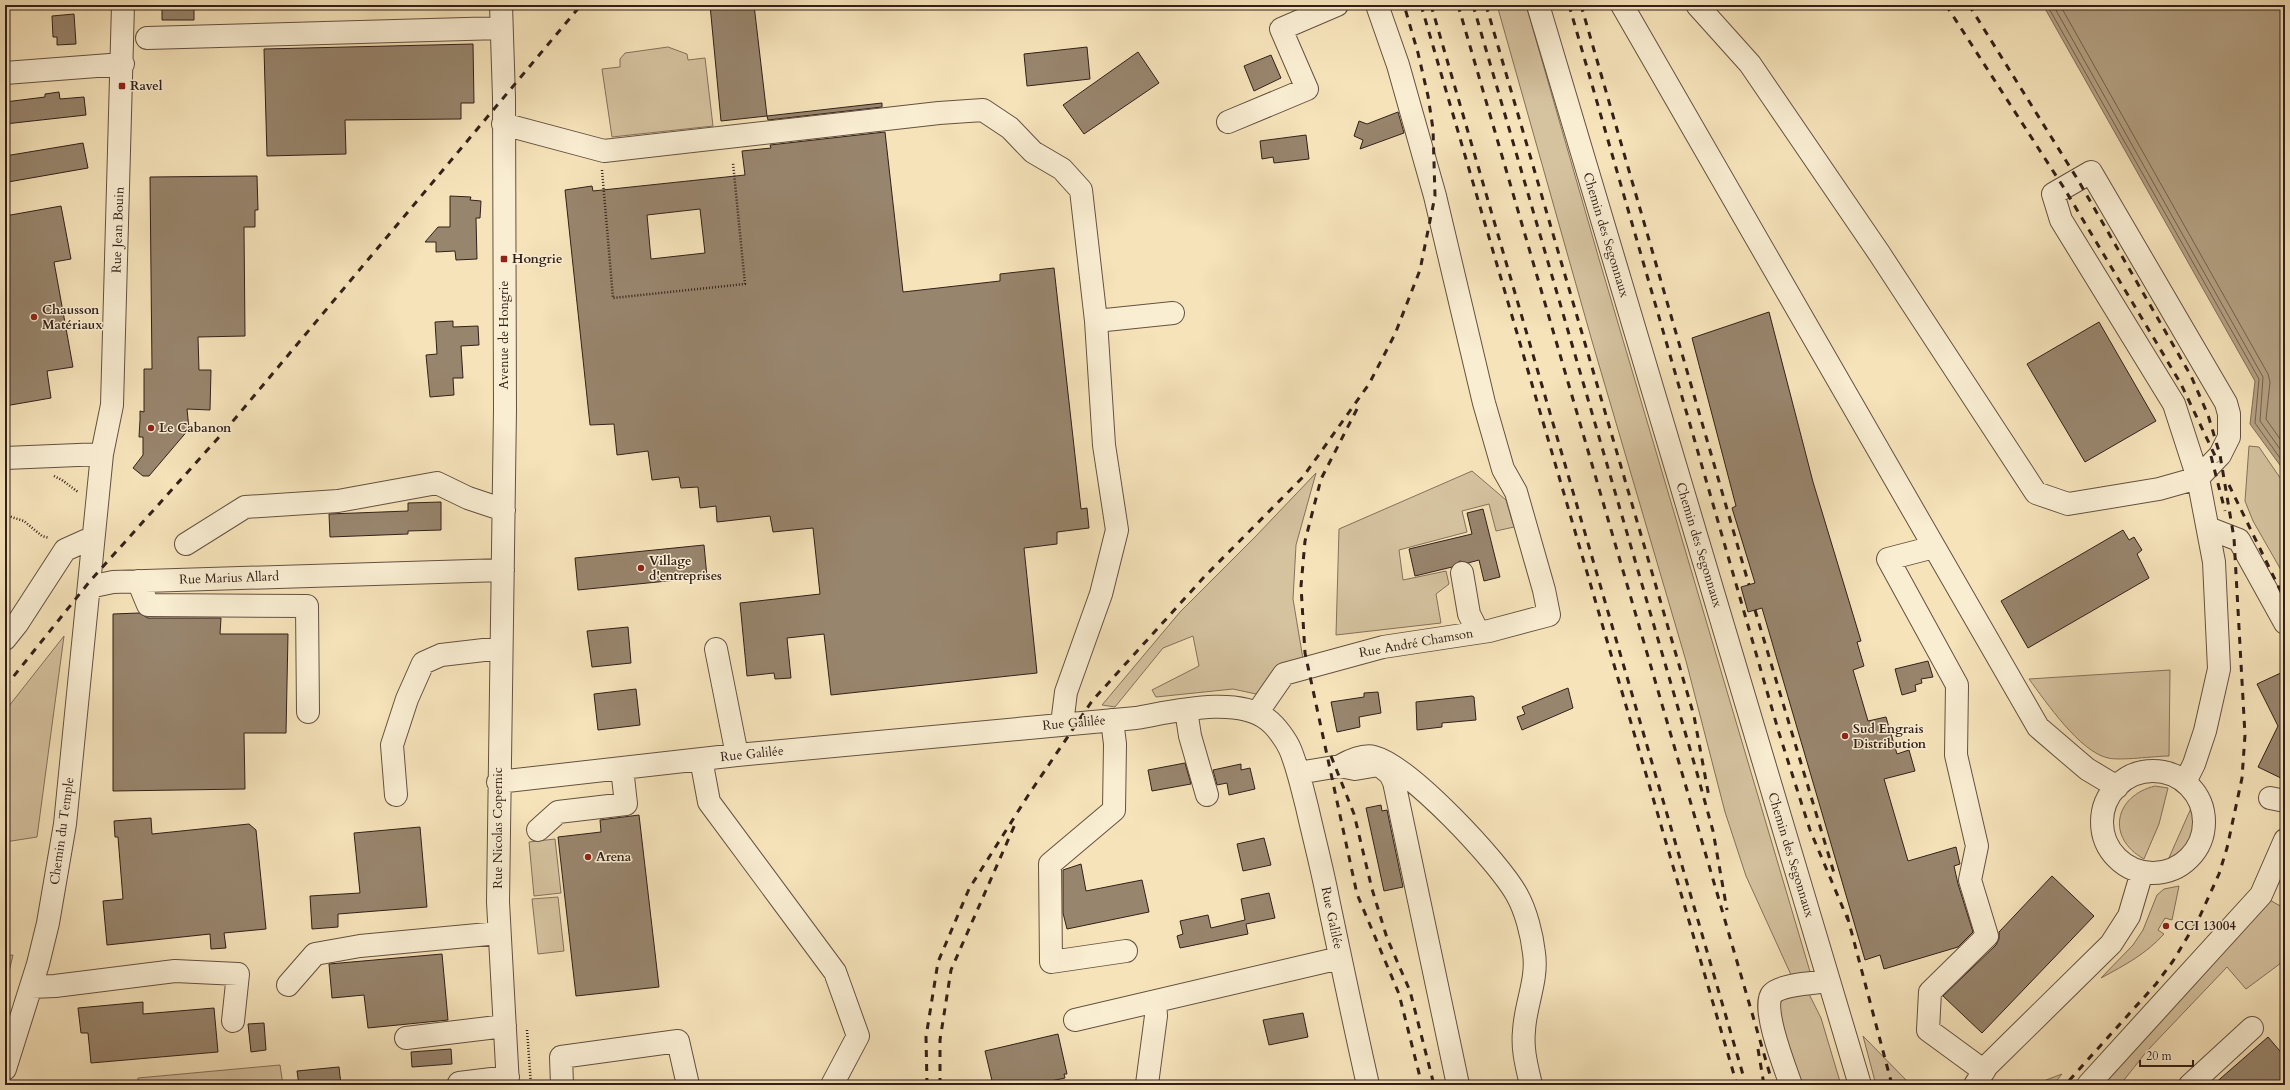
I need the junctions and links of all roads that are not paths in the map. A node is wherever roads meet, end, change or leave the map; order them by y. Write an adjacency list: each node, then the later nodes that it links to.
1 (123, 5): 10 (street, Rue Jean Bouin)
2 (501, 5): 8 (street, Avenue de Hongrie)
3 (1337, 5): 12 (street)
4 (1377, 5): 29 (street, Rue André Chamson)
5 (1538, 5): 54 (street, Chemin des Segonnaux)
6 (1622, 5): 23 (street)
7 (1697, 5): 18 (street)
8 (501, 28): 9 (street); 13 (street, Avenue de Hongrie)
9 (148, 38)
10 (123, 64): 11 (street); 16 (street, Rue Jean Bouin)
11 (5, 73)
12 (1228, 122)
13 (503, 124): 15 (street); 19 (street, Avenue de Hongrie)
14 (1173, 313): 15 (street)
15 (1096, 321): 37 (street)
16 (102, 454): 17 (street); 21 (street)
17 (5, 458)
18 (2198, 478): 18 (street); 20 (street)
19 (504, 510): 22 (street); 24 (street, Avenue de Hongrie)
20 (2208, 528): 28 (street); 44 (street)
21 (93, 540): 27 (street); 30 (street)
22 (186, 544)
23 (1934, 547): 45 (street); 65 (street)
24 (503, 570): 26 (street, Rue Marius Allard); 31 (street, Rue Nicolas Copernic)
25 (1462, 573): 29 (street)
26 (138, 581): 27 (street, Rue Marius Allard); 34 (street)
27 (89, 587): 56 (street, Chemin du Temple)
28 (2285, 623)
29 (1478, 632): 35 (street, Rue André Chamson)
30 (5, 639)
31 (501, 648): 43 (street, Rue Nicolas Copernic); 46 (street)
32 (716, 649): 38 (street)
33 (1186, 710): 35 (street, Rue Galilée); 36 (street, Rue Galilée); 47 (street)
34 (308, 712)
35 (1257, 713): 42 (street, Rue Galilée)
36 (1112, 720): 37 (street, Rue Galilée); 52 (street)
37 (1062, 724): 38 (street, Rue Galilée)
38 (737, 755): 39 (street, Rue Galilée)
39 (701, 759): 41 (street, Rue Galilée); 71 (street)
40 (1340, 766): 42 (street); 73 (street); 74 (street)
41 (622, 768): 43 (street, Rue Galilée); 48 (street)
42 (1298, 772): 53 (street, Rue Galilée)
43 (498, 782): 51 (street, Rue Nicolas Copernic)
44 (2185, 782): 45 (street); 50 (street)
45 (2117, 787): 50 (street)
46 (396, 795)
47 (1207, 795)
48 (538, 830)
49 (2285, 840): 77 (street)
50 (2142, 872): 65 (street)
51 (499, 933): 55 (street); 60 (street, Rue Nicolas Copernic)
52 (1126, 951)
53 (1340, 958): 57 (street); 72 (street, Rue Galilée)
54 (1829, 981): 75 (street); 76 (street, Chemin des Segonnaux)
55 (288, 984)
56 (31, 987): 59 (street); 63 (street, Chemin du Temple)
57 (1155, 1002): 58 (street); 67 (street)
58 (1075, 1020)
59 (233, 1022)
60 (504, 1026): 62 (street); 66 (street, Rue Nicolas Copernic)
61 (2252, 1028): 78 (street)
62 (406, 1038)
63 (9, 1045): 64 (street, Chemin du Temple)
64 (5, 1069)
65 (1980, 1078)
66 (508, 1081): 68 (street)
67 (1147, 1084)
68 (459, 1085)
69 (562, 1085): 70 (street)
70 (688, 1085)
71 (832, 1085)
72 (1368, 1085)
73 (1458, 1085)
74 (1531, 1085)
75 (1790, 1085)
76 (1860, 1085)
77 (2088, 1085)
78 (2190, 1085)

